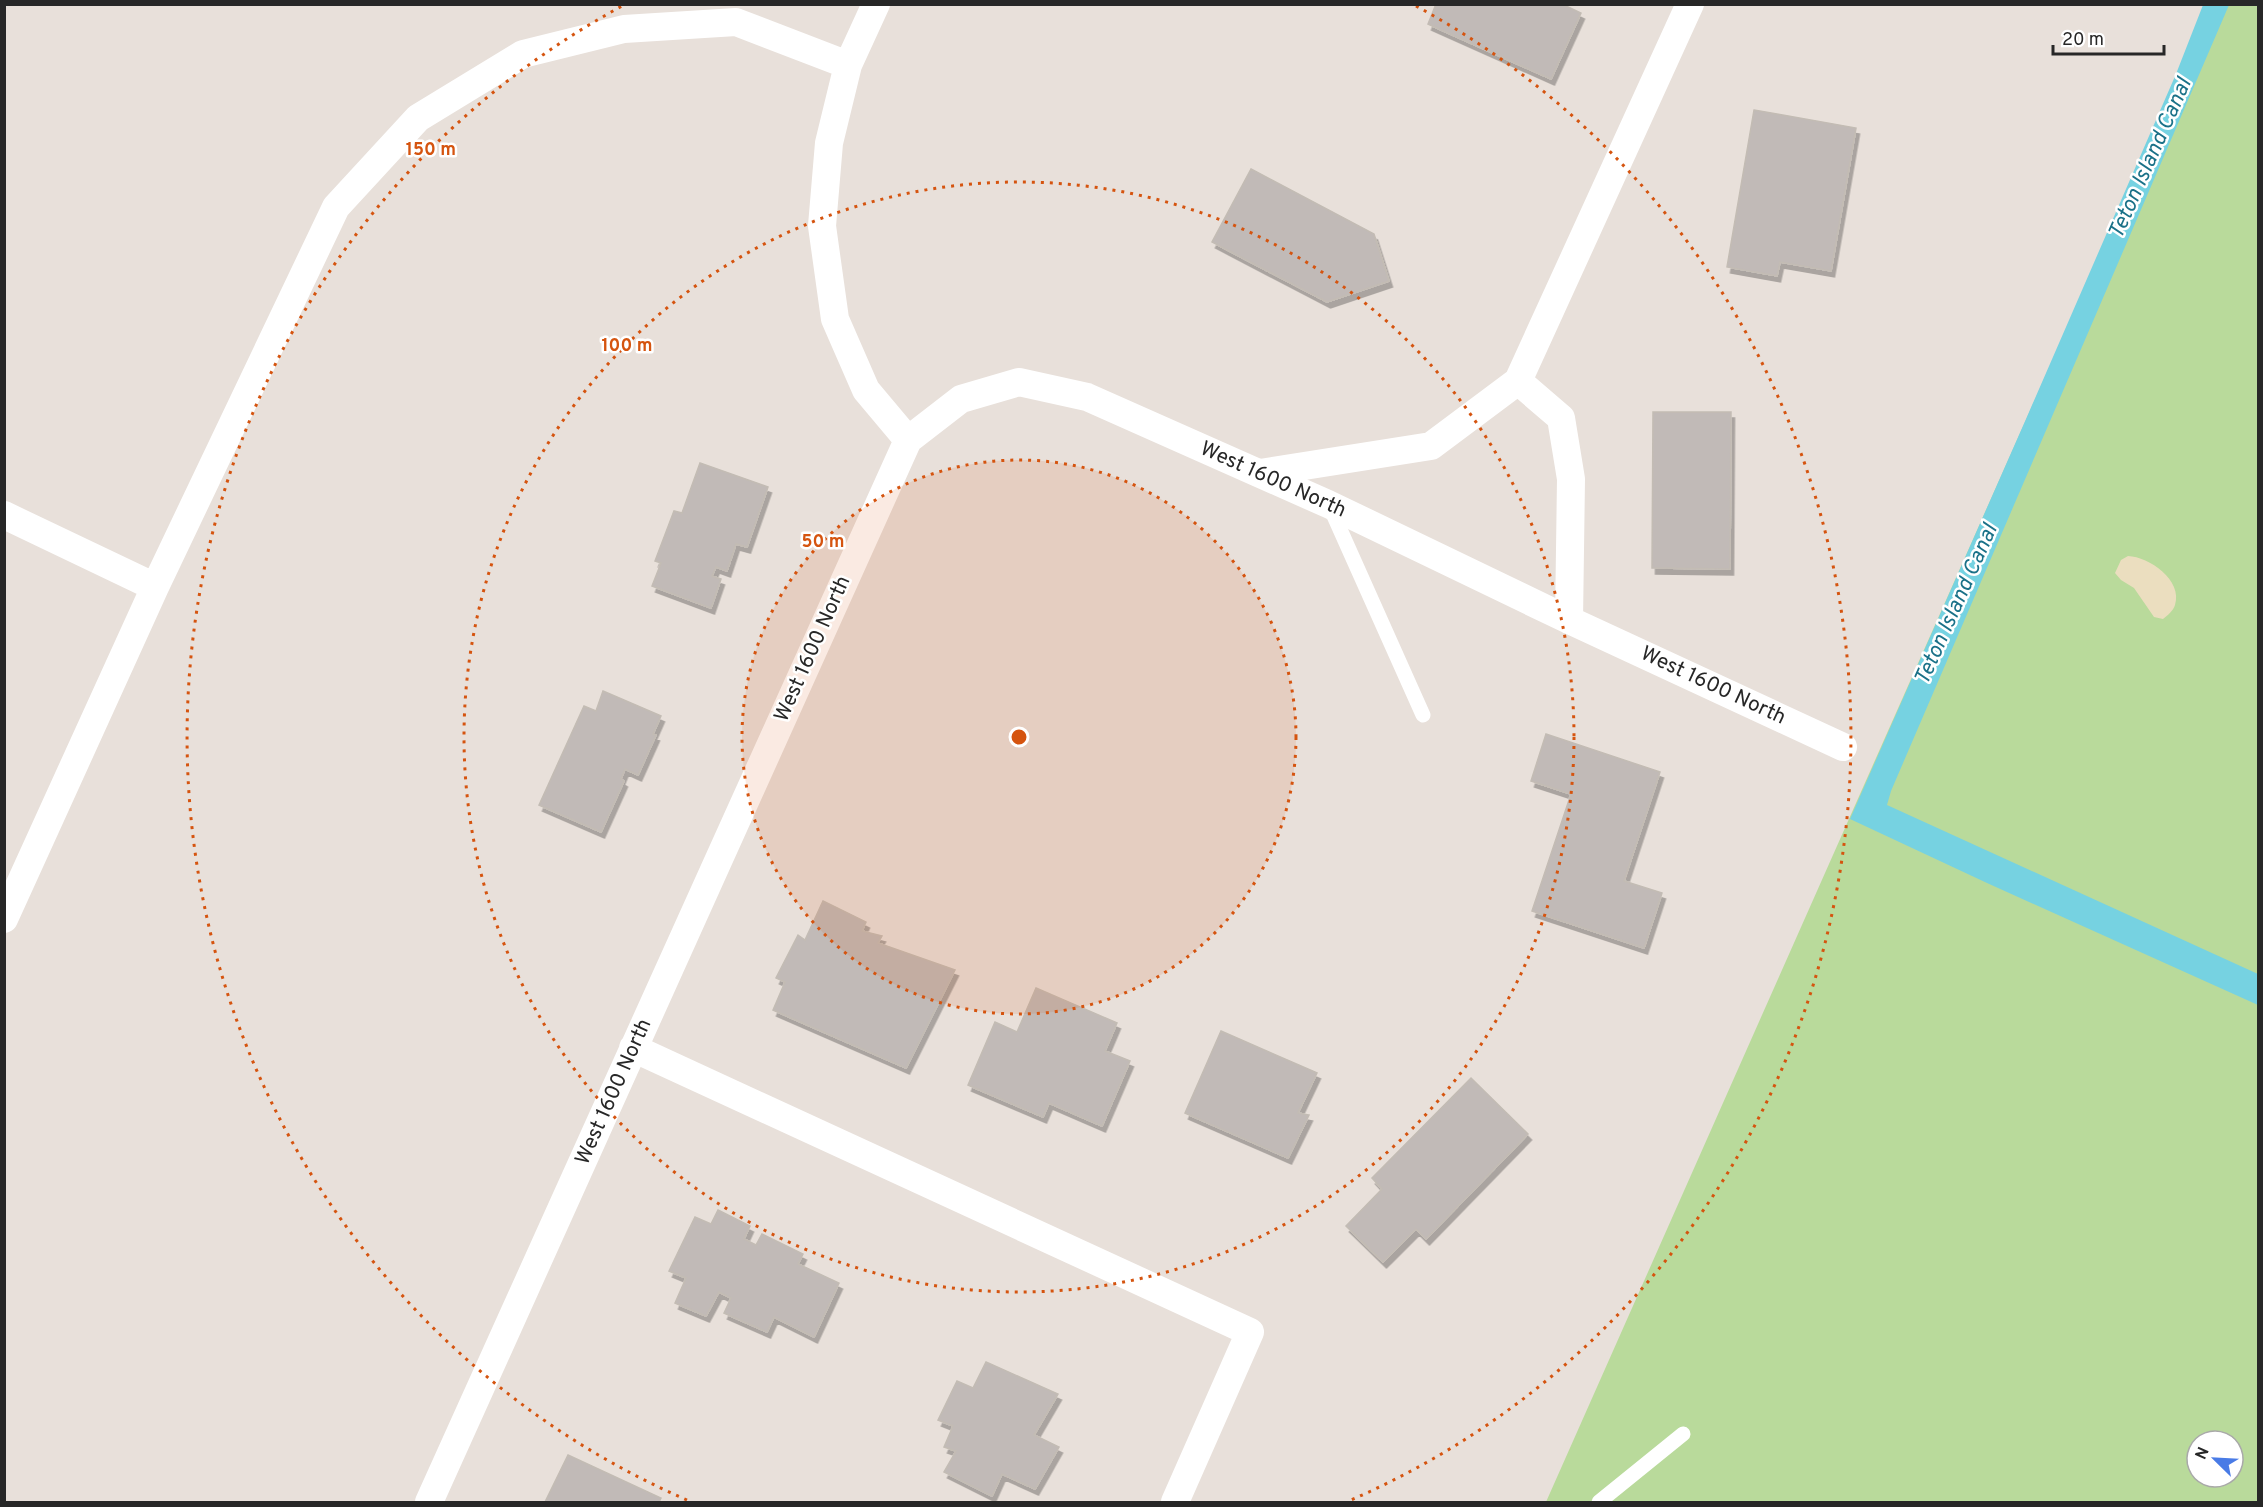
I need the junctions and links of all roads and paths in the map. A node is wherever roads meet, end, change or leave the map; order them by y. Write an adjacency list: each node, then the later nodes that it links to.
1 (876, 4): 3 (street)
2 (1690, 4): 4 (street)
3 (848, 65): 5 (street); 9 (street)
4 (1518, 381): 6 (street); 10 (street)
5 (908, 440): 6 (street, West 1600 North); 14 (street, West 1600 North)
6 (1260, 473): 7 (street, West 1600 North)
7 (1328, 504): 10 (street, West 1600 North); 11 (lane)
8 (4, 515): 9 (street)
9 (154, 587): 13 (street)
10 (1569, 620): 12 (street, West 1600 North)
11 (1423, 715)
12 (1843, 747)
13 (4, 919)
14 (633, 1048): 16 (street, West 1600 North); 17 (street)
15 (1683, 1434): 18 (lane)
16 (429, 1503)
17 (1174, 1503)
18 (1599, 1503)

